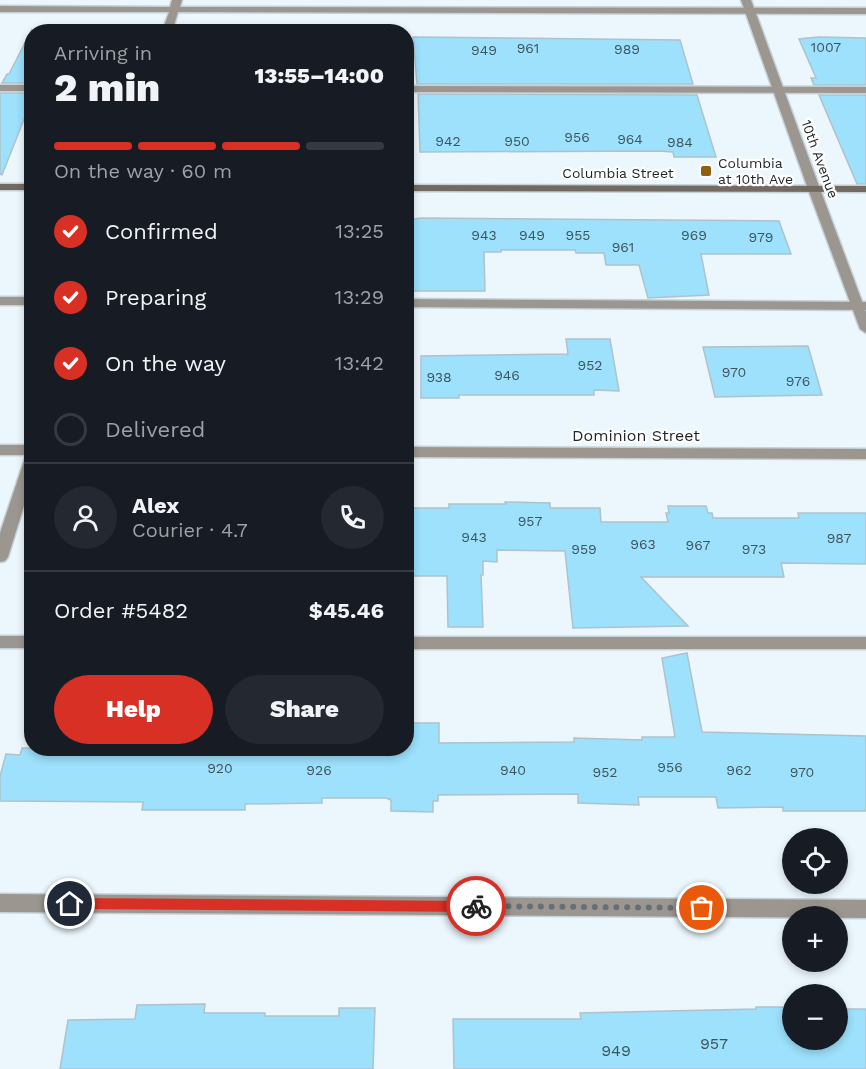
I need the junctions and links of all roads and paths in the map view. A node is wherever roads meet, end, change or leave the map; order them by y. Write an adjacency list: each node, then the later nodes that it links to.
1 (176, 5): 2 (street); 3 (street); 5 (street)
2 (747, 5): 4 (street); 9 (street, 10th Avenue)
3 (0, 9)
4 (866, 10)
5 (170, 24)
6 (0, 87): 7 (street)
7 (24, 88)
8 (414, 89): 9 (street)
9 (778, 90): 10 (street); 14 (street, 10th Avenue)
10 (866, 90)
11 (0, 187): 12 (main road)
12 (24, 187)
13 (414, 188): 14 (main road, Columbia Street)
14 (814, 189): 15 (main road, Columbia Street); 19 (street, 10th Avenue)
15 (866, 189)
16 (0, 301): 17 (street)
17 (24, 301)
18 (414, 303): 19 (street)
19 (862, 306): 20 (street, 10th Avenue)
20 (866, 329)
21 (0, 450): 22 (street)
22 (24, 450)
23 (414, 452): 24 (street, Dominion Street)
24 (866, 454)
25 (24, 481): 26 (street)
26 (0, 557)
27 (0, 642): 28 (street)
28 (24, 642)
29 (414, 643): 30 (street)
30 (866, 643)
31 (0, 903): 32 (street)
32 (866, 909)

